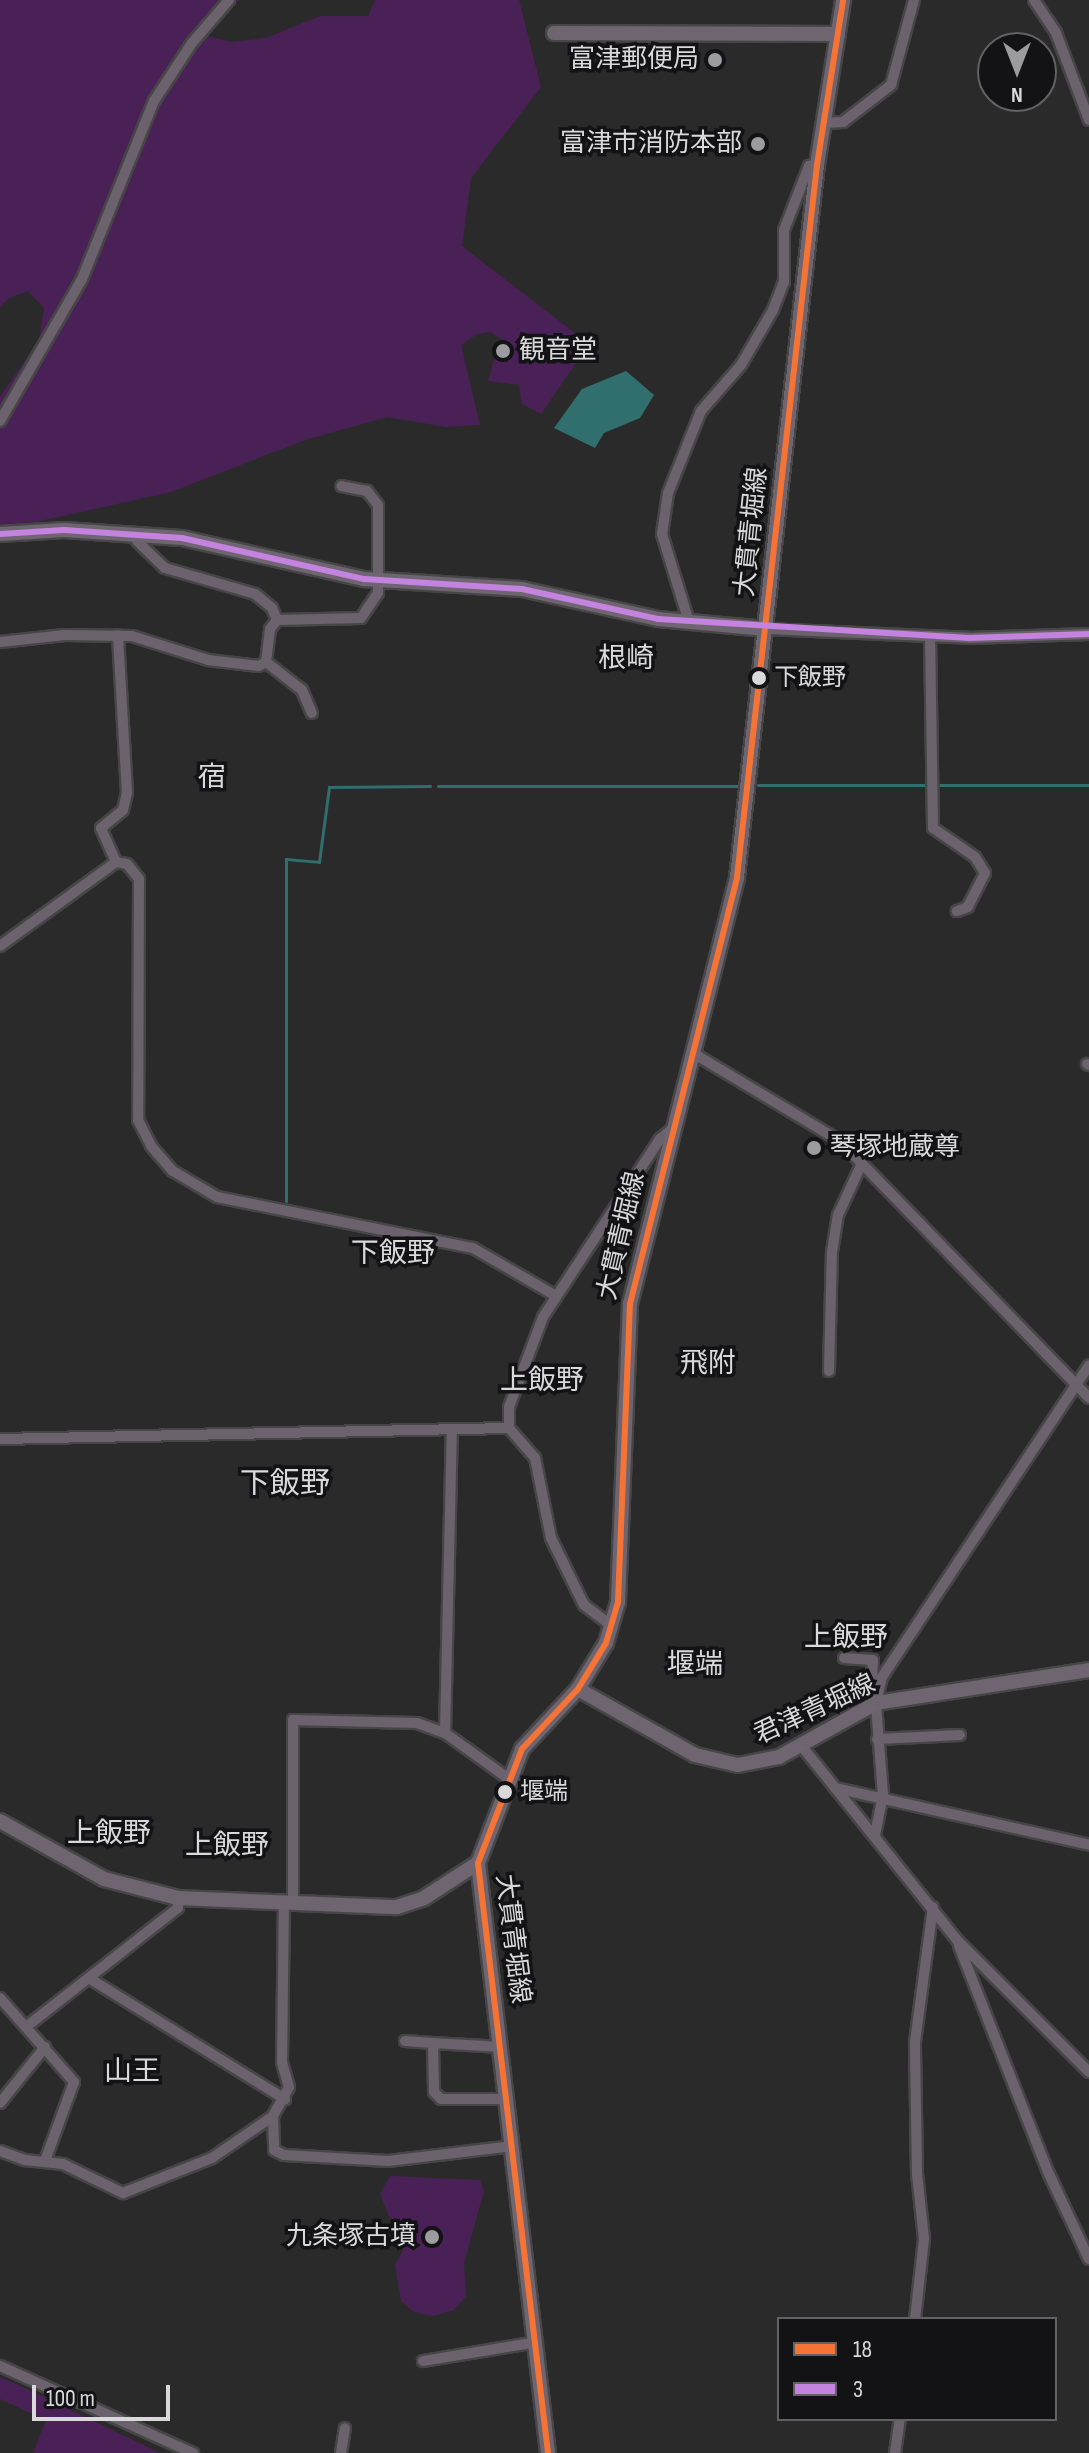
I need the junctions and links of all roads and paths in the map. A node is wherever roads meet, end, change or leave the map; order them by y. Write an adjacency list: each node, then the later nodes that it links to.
1 (229, 0): 10 (street)
2 (843, 0): 6 (main road, 大貫青堀線)
3 (914, 0): 8 (street)
4 (1034, 0): 7 (street)
5 (554, 33): 6 (main road)
6 (838, 34): 8 (main road, 大貫青堀線)
7 (1089, 120)
8 (824, 123): 9 (main road, 大貫青堀線)
9 (817, 165): 16 (street); 17 (main road, 大貫青堀線)
10 (0, 421)
11 (341, 486): 14 (street)
12 (139, 533): 13 (main road); 14 (main road); 15 (street)
13 (0, 534)
14 (379, 581): 15 (street); 16 (main road)
15 (277, 620): 22 (street)
16 (689, 622): 17 (main road)
17 (766, 629): 20 (street); 27 (main road, 大貫青堀線)
18 (1089, 634): 20 (street)
19 (118, 635): 21 (street); 22 (street); 24 (street)
20 (930, 636): 25 (street)
21 (0, 642)
22 (266, 662): 23 (street)
23 (312, 713)
24 (116, 862): 26 (street); 30 (street)
25 (957, 911)
26 (0, 946)
27 (693, 1053): 28 (main road, 大貫青堀線); 29 (street)
28 (673, 1128): 30 (street); 38 (main road, 大貫青堀線)
29 (862, 1163): 32 (street); 33 (street)
30 (556, 1296): 35 (street)
31 (1089, 1365): 33 (street)
32 (829, 1371)
33 (1073, 1383): 34 (street); 42 (street)
34 (1089, 1398)
35 (509, 1428): 36 (street); 38 (street)
36 (452, 1430): 37 (street); 43 (street)
37 (0, 1439)
38 (612, 1626): 41 (main road, 大貫青堀線)
39 (844, 1658): 42 (street)
40 (1089, 1670): 42 (main road, 君津青堀線)
41 (578, 1689): 46 (main road, 君津青堀線); 47 (main road, 大貫青堀線)
42 (873, 1704): 45 (street); 46 (main road, 君津青堀線)
43 (445, 1733): 47 (street); 55 (street)
44 (960, 1735): 45 (street)
45 (877, 1739): 49 (street)
46 (800, 1744): 48 (street)
47 (509, 1779): 53 (main road, 大貫青堀線)
48 (835, 1788): 49 (street); 51 (street)
49 (883, 1795): 51 (street); 52 (street)
50 (0, 1821): 54 (main road)
51 (875, 1835): 56 (street)
52 (1089, 1845)
53 (478, 1863): 55 (main road); 64 (main road, 大貫青堀線)
54 (178, 1898): 55 (main road); 58 (street)
55 (288, 1902): 66 (street)
56 (933, 1907): 57 (street); 74 (street)
57 (957, 1940): 65 (street); 73 (street)
58 (92, 1980): 60 (street); 66 (street)
59 (0, 1998): 60 (street)
60 (26, 2027): 63 (street)
61 (405, 2041): 62 (street)
62 (433, 2043): 64 (street); 67 (street)
63 (45, 2047): 68 (street); 72 (street)
64 (501, 2047): 67 (main road, 大貫青堀線)
65 (1089, 2072)
66 (285, 2099): 69 (street)
67 (507, 2099): 70 (main road, 大貫青堀線)
68 (0, 2103)
69 (273, 2116): 70 (street); 72 (street)
70 (513, 2146): 75 (main road, 大貫青堀線)
71 (0, 2151): 72 (street)
72 (45, 2161)
73 (1089, 2259)
74 (915, 2317)
75 (536, 2342): 76 (street); 82 (main road, 大貫青堀線)
76 (423, 2361)
77 (0, 2366): 80 (street)
78 (900, 2421): 83 (street)
79 (345, 2428): 81 (street)
80 (185, 2451)
81 (341, 2453)
82 (548, 2453)
83 (895, 2453)

